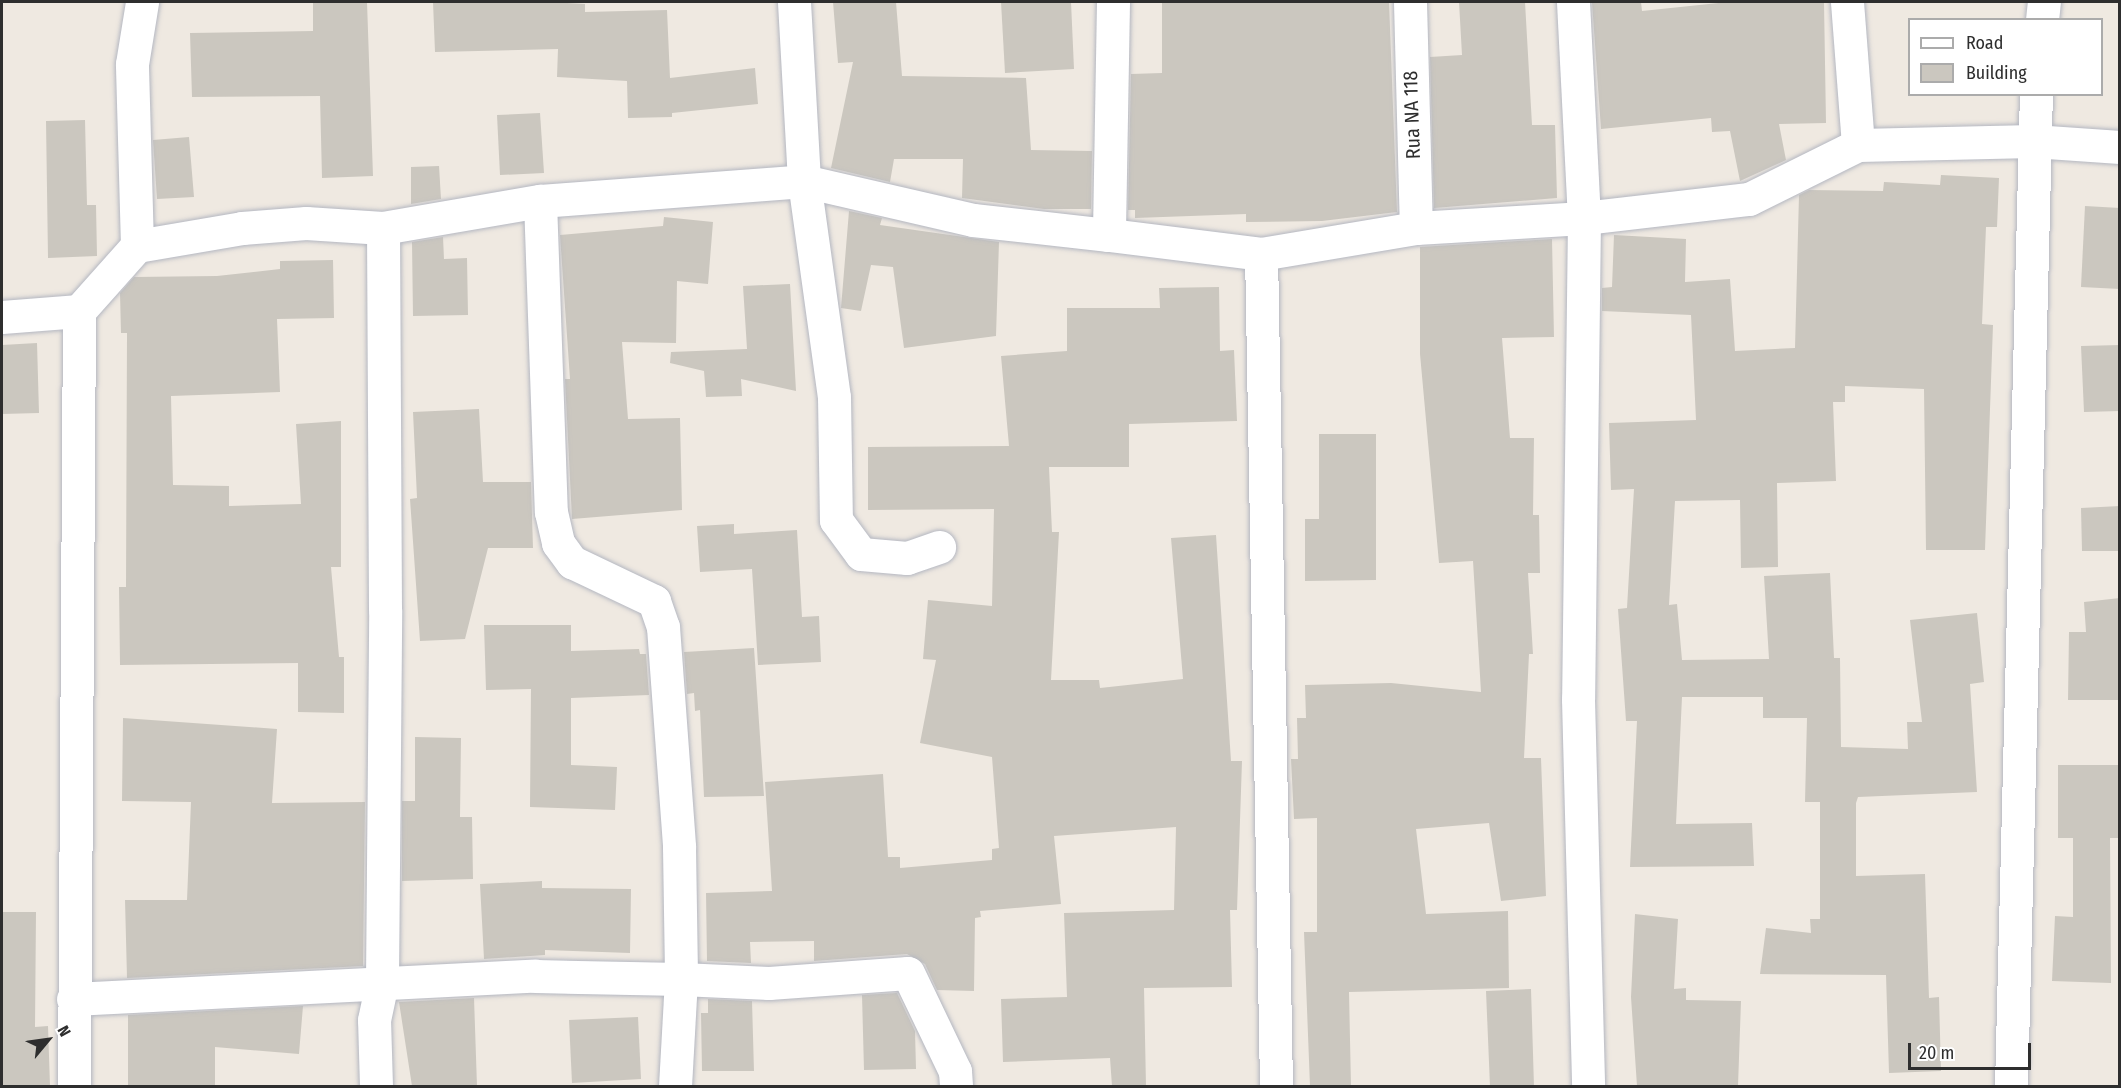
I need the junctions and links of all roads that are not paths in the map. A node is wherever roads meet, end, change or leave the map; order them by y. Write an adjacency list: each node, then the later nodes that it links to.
1 (142, 2): 19 (street)
2 (794, 2): 13 (street)
3 (1113, 2): 18 (street)
4 (1410, 2): 17 (street, Rua NA 118)
5 (1573, 2): 15 (street)
6 (1847, 2): 11 (street)
7 (2044, 2): 8 (street)
8 (2042, 18)
9 (2037, 96): 10 (street)
10 (2033, 141): 11 (street); 12 (street); 33 (street)
11 (1858, 145): 15 (street)
12 (2120, 147)
13 (804, 181): 14 (street); 18 (street); 23 (street)
14 (540, 201): 16 (street); 24 (street)
15 (1584, 218): 17 (street); 32 (street)
16 (383, 228): 19 (street); 25 (street)
17 (1416, 228): 20 (street)
18 (1109, 235): 20 (street)
19 (137, 246): 21 (street)
20 (1261, 254): 31 (street)
21 (79, 311): 22 (street); 26 (street)
22 (2, 317)
23 (939, 547)
24 (681, 980): 25 (street); 29 (street); 30 (street)
25 (382, 981): 26 (street); 28 (street)
26 (73, 999): 27 (street)
27 (74, 1086)
28 (376, 1086)
29 (675, 1086)
30 (956, 1086)
31 (1276, 1086)
32 (1588, 1086)
33 (2011, 1086)

